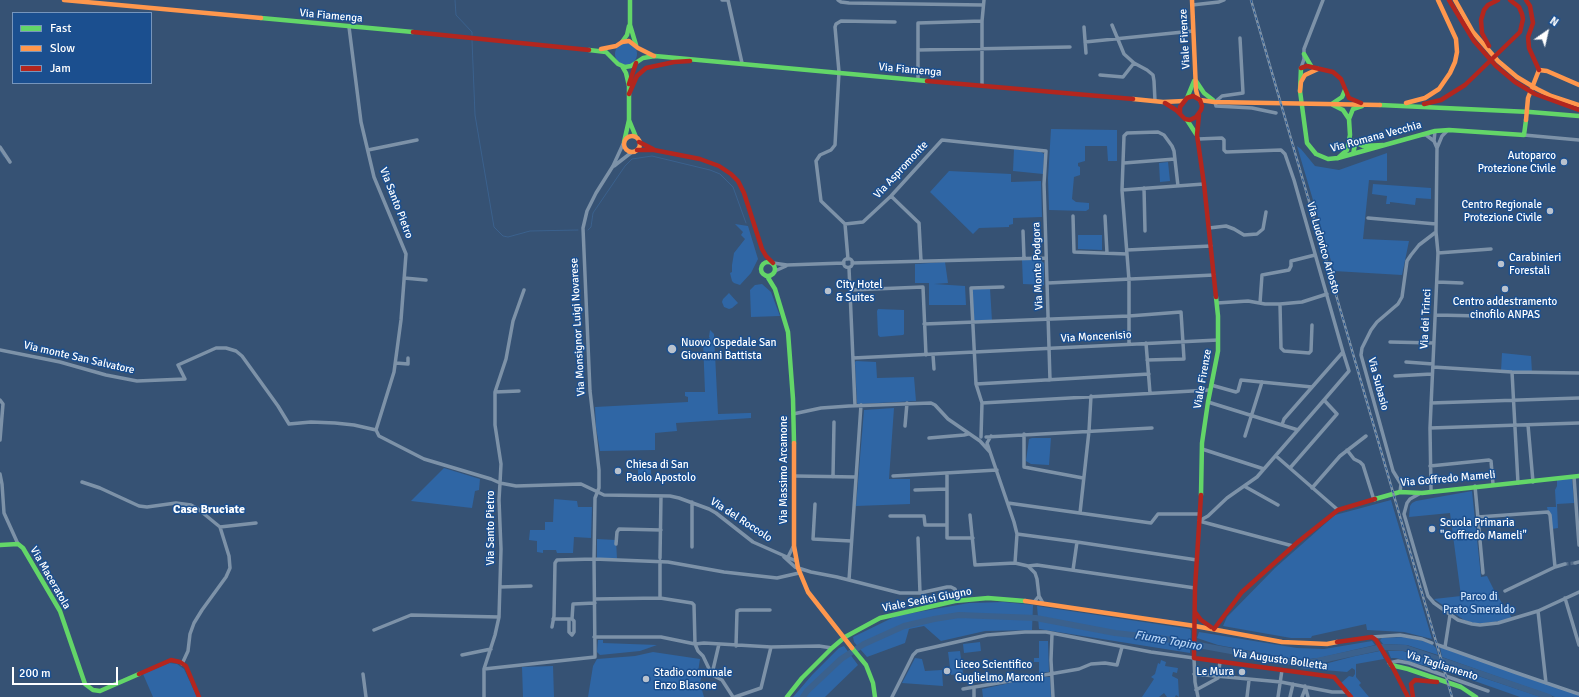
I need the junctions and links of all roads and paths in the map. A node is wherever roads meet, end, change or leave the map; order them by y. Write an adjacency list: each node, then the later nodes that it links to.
1 (64, 0): 15 (main road, Via Fiamenga)
2 (630, 0): 21 (main road)
3 (722, 0): 4 (street)
4 (728, 0): 43 (street)
5 (838, 0): 16 (street)
6 (984, 0): 18 (street)
7 (1224, 0): 17 (street)
8 (1323, 0): 37 (street, Via Romana Vecchia)
9 (1438, 0): 68 (main road)
10 (1449, 0): 38 (main road)
11 (1455, 0): 38 (main road)
12 (1498, 0): 38 (main road)
13 (1510, 0): 70 (main road)
14 (1526, 0): 49 (main road)
15 (102, 2): 23 (main road, Via Fiamenga)
16 (912, 2): 18 (street)
17 (1192, 3): 25 (main road, Viale Firenze)
18 (983, 5): 19 (street)
19 (982, 21): 33 (street); 35 (street)
20 (895, 22): 50 (street)
21 (630, 25): 28 (main road); 31 (main road)
22 (1112, 25): 27 (street)
23 (349, 26): 34 (main road, Via Fiamenga); 95 (street, Via Santo Pietro)
24 (1084, 27): 29 (street)
25 (1194, 31): 27 (street); 52 (main road, Viale Firenze)
26 (1240, 38): 65 (street)
27 (1117, 39): 29 (street); 45 (street)
28 (622, 42): 30 (main road, Via Fiamenga); 31 (main road, Via Fiamenga)
29 (1086, 42): 36 (street)
30 (616, 46): 34 (main road, Via Fiamenga); 41 (main road)
31 (637, 46): 39 (main road, Via Fiamenga); 42 (main road)
32 (1070, 47): 33 (street)
33 (982, 48): 35 (street); 54 (street)
34 (597, 50): 41 (main road, Via Fiamenga)
35 (918, 50): 53 (street)
36 (1086, 53)
37 (1303, 53): 47 (street, Via Romana Vecchia); 48 (main road)
38 (1490, 54): 44 (main road)
39 (655, 56): 40 (main road, Via Fiamenga); 42 (main road, Via Fiamenga)
40 (706, 60): 43 (main road, Via Fiamenga); 60 (main road)
41 (616, 61): 46 (main road, Via Fiamenga)
42 (637, 62): 46 (main road, Via Fiamenga); 56 (main road)
43 (742, 63): 50 (main road, Via Fiamenga)
44 (1498, 63): 59 (main road); 59 (main road)
45 (1134, 64): 51 (street); 63 (street)
46 (622, 66): 56 (main road)
47 (1301, 68): 48 (main road); 58 (main road, Via Romana Vecchia)
48 (1311, 69): 57 (main road); 58 (main road)
49 (1539, 70): 55 (main road); 83 (main road)
50 (839, 72): 53 (main road, Via Fiamenga); 114 (street)
51 (1100, 75)
52 (1196, 79): 61 (main road, Viale Firenze); 62 (main road, Viale Firenze); 65 (main road)
53 (918, 80): 54 (main road, Via Fiamenga)
54 (982, 85): 63 (main road, Via Fiamenga)
55 (1579, 85)
56 (629, 86): 60 (main road)
57 (1345, 90): 66 (main road); 67 (main road)
58 (1300, 91): 100 (main road, Via Romana Vecchia)
59 (1536, 91): 69 (main road); 72 (main road)
60 (629, 94): 78 (main road)
61 (1186, 99): 62 (main road); 64 (main road, Via Fiamenga); 73 (main road, Viale Firenze)
62 (1199, 99): 65 (main road); 71 (main road, Viale Firenze)
63 (1155, 101): 64 (main road, Via Fiamenga)
64 (1163, 102): 73 (main road, Via Fiamenga)
65 (1215, 102): 66 (main road); 71 (main road); 74 (street)
66 (1331, 104): 67 (main road); 77 (main road)
67 (1367, 105): 68 (main road); 77 (main road)
68 (1380, 105): 70 (main road)
69 (1579, 105)
70 (1410, 106): 76 (main road)
71 (1202, 109): 75 (main road, Viale Firenze)
72 (1579, 110)
73 (1180, 113): 79 (main road, Viale Firenze)
74 (1276, 113)
75 (1199, 115): 79 (main road); 84 (main road, Viale Firenze)
76 (1579, 116)
77 (1349, 119): 91 (main road)
78 (629, 120): 86 (main road); 90 (main road)
79 (1187, 120): 84 (main road, Viale Firenze)
80 (1435, 130): 81 (main road, Via Romana Vecchia); 82 (main road, Via Romana Vecchia); 87 (street); 89 (street, Via dei Trinci)
81 (1449, 130): 83 (main road, Via Romana Vecchia); 87 (street)
82 (1419, 135): 89 (street); 92 (main road, Via Romana Vecchia)
83 (1524, 135): 88 (street, Via Romana Vecchia)
84 (1197, 137): 105 (main road, Viale Firenze); 126 (street, Via Ludovico Ariosto)
85 (417, 140): 95 (street)
86 (638, 140): 90 (main road); 96 (main road, Via Massimo Arcamone); 97 (main road)
87 (1439, 140): 94 (street, Via dei Trinci)
88 (1579, 140)
89 (1434, 141): 94 (street, Via dei Trinci)
90 (624, 142): 97 (main road); 104 (street, Via Monsignor Luigi Novarese)
91 (1352, 143): 92 (main road); 99 (main road); 100 (main road)
92 (1383, 145): 99 (main road, Via Romana Vecchia)
93 (0, 147): 102 (street)
94 (1437, 148): 115 (street, Via dei Trinci)
95 (368, 150): 140 (street, Via Santo Pietro)
96 (654, 150): 97 (main road, Via Massimo Arcamone); 121 (main road, Via Massimo Arcamone)
97 (635, 151): 104 (street, Via Monsignor Luigi Novarese)
98 (1046, 151): 109 (street, Via Aspromonte); 128 (street, Via Monte Podgora)
99 (1353, 154): 100 (main road, Via Romana Vecchia)
100 (1338, 158)
101 (1176, 159): 103 (street); 103 (street); 106 (street)
102 (10, 162)
103 (1124, 164): 108 (street)
104 (613, 166): 251 (street, Via Monsignor Luigi Novarese)
105 (1204, 184): 106 (street); 116 (main road, Viale Firenze)
106 (1178, 186): 107 (street)
107 (1144, 188): 108 (street); 118 (street)
108 (1122, 190): 123 (street)
109 (891, 196): 114 (street, Via Aspromonte); 130 (street)
110 (1266, 212): 116 (street)
111 (1073, 216): 124 (street)
112 (1105, 216): 124 (street)
113 (1368, 218): 115 (street)
114 (845, 224): 129 (street)
115 (1436, 224): 119 (street, Via dei Trinci)
116 (1209, 228): 120 (main road, Viale Firenze)
117 (1023, 231): 127 (street)
118 (1145, 231)
119 (1436, 232): 125 (street, Via dei Trinci); 252 (street, Via Subasio)
120 (1210, 246): 123 (street); 138 (main road, Viale Firenze)
121 (762, 249): 133 (main road, Via Massimo Arcamone); 134 (main road, Via Massimo Arcamone)
122 (1491, 249): 125 (street)
123 (1127, 252): 124 (street); 142 (street)
124 (1107, 253)
125 (1438, 253): 143 (street, Via dei Trinci)
126 (1315, 255): 150 (street, Via Ludovico Ariosto); 152 (street)
127 (1024, 258): 128 (street); 130 (street)
128 (1046, 258): 144 (street, Via Monte Podgora)
129 (848, 259): 131 (street); 132 (street)
130 (921, 261): 132 (street)
131 (844, 263): 135 (street); 136 (street)
132 (852, 263): 136 (street)
133 (762, 264): 134 (main road); 139 (main road, Via Massimo Arcamone)
134 (773, 264): 135 (street); 137 (main road, Via Massimo Arcamone)
135 (787, 265): 137 (street)
136 (849, 268): 149 (street)
137 (775, 271): 139 (main road); 147 (main road, Via Massimo Arcamone)
138 (1214, 275): 142 (street); 151 (main road, Viale Firenze)
139 (767, 276): 147 (main road, Via Massimo Arcamone)
140 (404, 278): 141 (street); 177 (street, Via Santo Pietro)
141 (426, 280)
142 (1129, 280): 144 (street); 155 (street)
143 (1437, 282): 145 (street); 154 (street, Via dei Trinci)
144 (1048, 283): 157 (street, Via Monte Podgora)
145 (1462, 283)
146 (1003, 287): 158 (street)
147 (775, 289): 204 (main road, Via Massimo Arcamone)
148 (524, 290): 191 (street)
149 (850, 290): 159 (street); 174 (street)
150 (1327, 294): 153 (street); 169 (street, Via Ludovico Ariosto)
151 (1217, 303): 152 (street); 161 (main road, Viale Firenze)
152 (1260, 303): 153 (street)
153 (1280, 304): 160 (street)
154 (1436, 315): 156 (street); 165 (street, Via dei Trinci)
155 (1129, 316): 157 (street); 162 (street); 166 (street)
156 (1481, 316)
157 (1049, 318): 158 (street); 167 (street, Via Monte Podgora)
158 (972, 322): 159 (street); 170 (street)
159 (924, 324): 171 (street)
160 (1312, 325)
161 (1218, 340): 162 (street, Via Moncenisio); 189 (main road, Viale Firenze)
162 (1184, 342): 164 (street, Via Moncenisio); 175 (street)
163 (1390, 342): 165 (street)
164 (1146, 343): 166 (street, Via Moncenisio); 175 (street)
165 (1434, 343): 178 (street, Via dei Trinci)
166 (1128, 344): 167 (street, Via Moncenisio)
167 (1050, 348): 170 (street, Via Moncenisio); 185 (street, Via Monte Podgora)
168 (0, 350): 214 (street, Via monte San Salvatore)
169 (1344, 352): 188 (street); 196 (street, Via Ludovico Ariosto)
170 (974, 353): 172 (street, Via Moncenisio); 187 (street)
171 (926, 355): 172 (street, Via Moncenisio); 174 (street, Via Moncenisio)
172 (933, 355): 179 (street)
173 (408, 358): 177 (street)
174 (853, 358): 203 (street)
175 (1147, 360): 182 (street)
176 (1406, 362): 178 (street)
177 (396, 363): 214 (street, Via Santo Pietro)
178 (1433, 365): 180 (street); 183 (street, Via dei Trinci)
179 (934, 369)
180 (1512, 372): 181 (street); 197 (street)
181 (1579, 373)
182 (1149, 374): 185 (street); 192 (street)
183 (1432, 374): 184 (street); 201 (street, Via dei Trinci)
184 (1395, 376)
185 (1050, 380): 187 (street)
186 (1262, 382): 188 (street); 189 (street); 205 (street)
187 (976, 384): 200 (street)
188 (1312, 387): 208 (street)
189 (1210, 388): 192 (street); 198 (main road, Viale Firenze)
190 (519, 391): 191 (street)
191 (495, 392): 243 (street)
192 (1150, 393): 193 (street)
193 (1091, 396): 200 (street); 216 (street)
194 (1579, 398): 197 (street)
195 (0, 400): 222 (street)
196 (1324, 400): 215 (street); 228 (street)
197 (1513, 400): 201 (street); 211 (street)
198 (1208, 402): 205 (street); 224 (main road, Viale Firenze)
199 (907, 403): 202 (street); 210 (street); 217 (street)
200 (982, 403): 223 (street)
201 (1431, 403): 213 (street, Via dei Trinci)
202 (861, 405): 203 (street); 237 (street)
203 (855, 406): 204 (street)
204 (793, 414): 233 (main road, Via Massimo Arcamone)
205 (1252, 416): 208 (street); 219 (street)
206 (834, 422): 236 (street)
207 (1579, 423): 209 (street)
208 (1282, 425): 215 (street)
209 (1528, 425): 211 (street); 241 (street)
210 (905, 426)
211 (1514, 426): 213 (street); 242 (street)
212 (1152, 428): 216 (street)
213 (1430, 428): 227 (street, Via dei Trinci)
214 (376, 430): 243 (street, Via Santo Pietro)
215 (1298, 430): 226 (street)
216 (1090, 431): 218 (street); 239 (street)
217 (968, 434): 221 (street); 223 (street)
218 (1024, 434): 223 (street); 239 (street)
219 (1245, 436)
220 (1366, 436): 225 (street)
221 (929, 438)
222 (0, 440)
223 (984, 440): 230 (street)
224 (1202, 449): 229 (street); 262 (main road, Viale Firenze)
225 (1346, 450): 247 (street); 255 (street)
226 (1276, 456): 228 (street); 229 (street)
227 (1430, 466): 244 (street); 250 (street, Via dei Trinci)
228 (1290, 468): 247 (street)
229 (1264, 469): 245 (street)
230 (997, 470): 231 (street); 257 (street)
231 (947, 473): 234 (street); 248 (street)
232 (0, 474): 276 (street)
233 (795, 476): 236 (street); 280 (main road, Via Massimo Arcamone)
234 (893, 476)
235 (1579, 476): 238 (main road, Via Goffredo Mameli)
236 (833, 477): 237 (street)
237 (856, 477): 274 (street)
238 (1574, 477): 241 (main road, Via Goffredo Mameli); 279 (street)
239 (1084, 478): 261 (street)
240 (82, 482): 269 (street)
241 (1533, 482): 242 (main road, Via Goffredo Mameli)
242 (1518, 483): 244 (main road, Via Goffredo Mameli)
243 (500, 484): 251 (street, Via del Roccolo); 298 (street, Via Santo Pietro)
244 (1493, 484): 246 (main road, Via Goffredo Mameli)
245 (1244, 486): 259 (street); 266 (street)
246 (1475, 486): 250 (main road, Via Goffredo Mameli); 265 (street)
247 (1312, 488): 260 (street)
248 (947, 489): 249 (street); 268 (street)
249 (915, 490)
250 (1431, 491): 253 (main road, Via Goffredo Mameli)
251 (597, 492): 254 (street, Via del Roccolo); 285 (street, Via Monsignor Luigi Novarese)
252 (1400, 492): 253 (main road, Via Goffredo Mameli); 255 (main road, Via Goffredo Mameli)
253 (1422, 493): 314 (street)
254 (661, 496): 256 (street, Via del Roccolo); 270 (street)
255 (1374, 500): 260 (main road, Via Goffredo Mameli)
256 (692, 502): 282 (street); 283 (street, Via del Roccolo)
257 (1008, 503): 261 (street); 271 (street)
258 (815, 504): 274 (street)
259 (1278, 505)
260 (1338, 510): 281 (main road, Via Goffredo Mameli)
261 (1080, 513): 262 (street)
262 (1200, 514): 266 (main road, Viale Firenze)
263 (970, 515): 273 (street)
264 (890, 516): 268 (street)
265 (1478, 517): 292 (street); 295 (street)
266 (1199, 521): 281 (street); 287 (main road, Viale Firenze)
267 (256, 523): 269 (street)
268 (947, 525): 273 (street)
269 (220, 527): 342 (street)
270 (661, 530): 277 (street); 286 (street)
271 (1017, 534): 275 (street); 289 (street)
272 (918, 538): 302 (street)
273 (973, 538): 289 (street)
274 (851, 541): 296 (street)
275 (1077, 542): 287 (street); 293 (street)
276 (18, 544): 278 (main road, Via Maceratola); 342 (main road, Via Maceratola)
277 (616, 544)
278 (0, 545)
279 (1579, 545)
280 (794, 546): 284 (street); 288 (main road, Via Massimo Arcamone)
281 (1293, 546): 317 (main road, Via Goffredo Mameli)
282 (692, 547)
283 (783, 556): 284 (street, Via del Roccolo); 288 (street, Via del Roccolo)
284 (788, 557): 288 (street, Via del Roccolo)
285 (594, 559): 286 (street); 304 (street, Via Monsignor Luigi Novarese); 316 (street)
286 (660, 559): 294 (street); 305 (street)
287 (1197, 560): 299 (main road, Viale Firenze)
288 (794, 562): 294 (main road, Via Massimo Arcamone)
289 (1015, 563): 291 (street)
290 (1566, 564): 292 (street)
291 (1028, 566): 293 (street); 303 (street)
292 (1555, 567): 300 (street)
293 (1073, 570): 299 (street)
294 (798, 572): 296 (street); 325 (main road, Via Massimo Arcamone)
295 (1483, 573)
296 (849, 580): 302 (street)
297 (531, 586): 298 (street)
298 (500, 588): 315 (street, Via Santo Pietro)
299 (1195, 588): 313 (main road, Viale Firenze)
300 (1506, 591)
301 (1579, 592): 306 (street)
302 (920, 593): 307 (street)
303 (1039, 596): 308 (street); 310 (street)
304 (595, 598): 305 (street); 309 (street, Via Monsignor Luigi Novarese)
305 (660, 598): 329 (street)
306 (1565, 598): 312 (street); 328 (street)
307 (957, 599): 308 (main road, Viale Sedici Giugno); 325 (main road, Viale Sedici Giugno)
308 (1034, 602): 310 (main road, Viale Sedici Giugno)
309 (595, 603): 316 (street); 324 (street, Via Monsignor Luigi Novarese)
310 (1043, 603): 320 (main road, Viale Sedici Giugno)
311 (770, 610): 332 (street)
312 (1538, 611): 314 (street); 352 (street)
313 (1195, 612): 318 (main road); 320 (main road, Viale Firenze)
314 (1450, 615): 334 (street)
315 (499, 617): 322 (street); 335 (street, Via Santo Pietro)
316 (554, 619): 319 (street)
317 (1221, 620): 318 (main road); 321 (main road, Via Goffredo Mameli)
318 (1204, 623): 321 (main road)
319 (552, 627)
320 (1195, 629): 321 (main road, Viale Sedici Giugno); 339 (main road, Viale Firenze)
321 (1214, 629): 326 (main road, Viale Sedici Giugno)
322 (374, 630)
323 (1052, 634): 333 (street); 346 (street); 368 (street)
324 (594, 637): 329 (street); 343 (street, Via Monsignor Luigi Novarese)
325 (845, 637): 337 (main road, Viale Sedici Giugno); 367 (main road, Via Massimo Arcamone)
326 (1374, 639): 327 (street); 341 (main road)
327 (1432, 643)
328 (1579, 643)
329 (696, 644): 330 (street); 348 (street)
330 (719, 644): 332 (street); 348 (street)
331 (1438, 645): 334 (street)
332 (736, 646): 336 (street)
333 (1122, 647): 339 (street); 346 (street)
334 (1445, 647): 352 (street)
335 (491, 648): 338 (street); 343 (street, Via Santo Pietro)
336 (771, 648): 337 (street); 365 (street)
337 (832, 648): 366 (main road, Viale Sedici Giugno)
338 (462, 655)
339 (1194, 658): 340 (main road, Via Augusto Bolletta); 347 (street)
340 (1220, 662): 344 (main road, Via Augusto Bolletta); 349 (street, Via Augusto Bolletta)
341 (1389, 662): 357 (main road, Via Tagliamento); 359 (street, Via Tagliamento); 378 (main road)
342 (182, 664): 362 (main road)
343 (484, 670): 364 (street, Via Santo Pietro)
344 (1282, 670): 351 (street); 360 (main road, Via Augusto Bolletta)
345 (363, 674): 363 (street)
346 (1052, 674): 354 (street); 370 (street)
347 (1194, 674): 349 (street); 358 (street)
348 (712, 675): 365 (street)
349 (1218, 676): 350 (street); 358 (street)
350 (1249, 680): 351 (street); 372 (street)
351 (1280, 682): 353 (street); 373 (street)
352 (1546, 683): 361 (street)
353 (1293, 684): 355 (street); 374 (street)
354 (974, 688): 356 (street); 369 (street)
355 (1305, 688): 360 (street); 375 (street); 376 (street)
356 (963, 689)
357 (1466, 689): 379 (main road, Via Tagliamento); 380 (main road, Via Tagliamento)
358 (1196, 690): 371 (street)
359 (1488, 691)
360 (1348, 692): 377 (main road, Via Augusto Bolletta)
361 (1579, 694)
362 (198, 697)
363 (366, 697)
364 (484, 697)
365 (734, 697)
366 (787, 697)
367 (875, 697)
368 (892, 697)
369 (974, 697)
370 (1053, 697)
371 (1198, 697)
372 (1247, 697)
373 (1278, 697)
374 (1290, 697)
375 (1302, 697)
376 (1308, 697)
377 (1352, 697)
378 (1408, 697)
379 (1413, 697)
380 (1476, 697)

